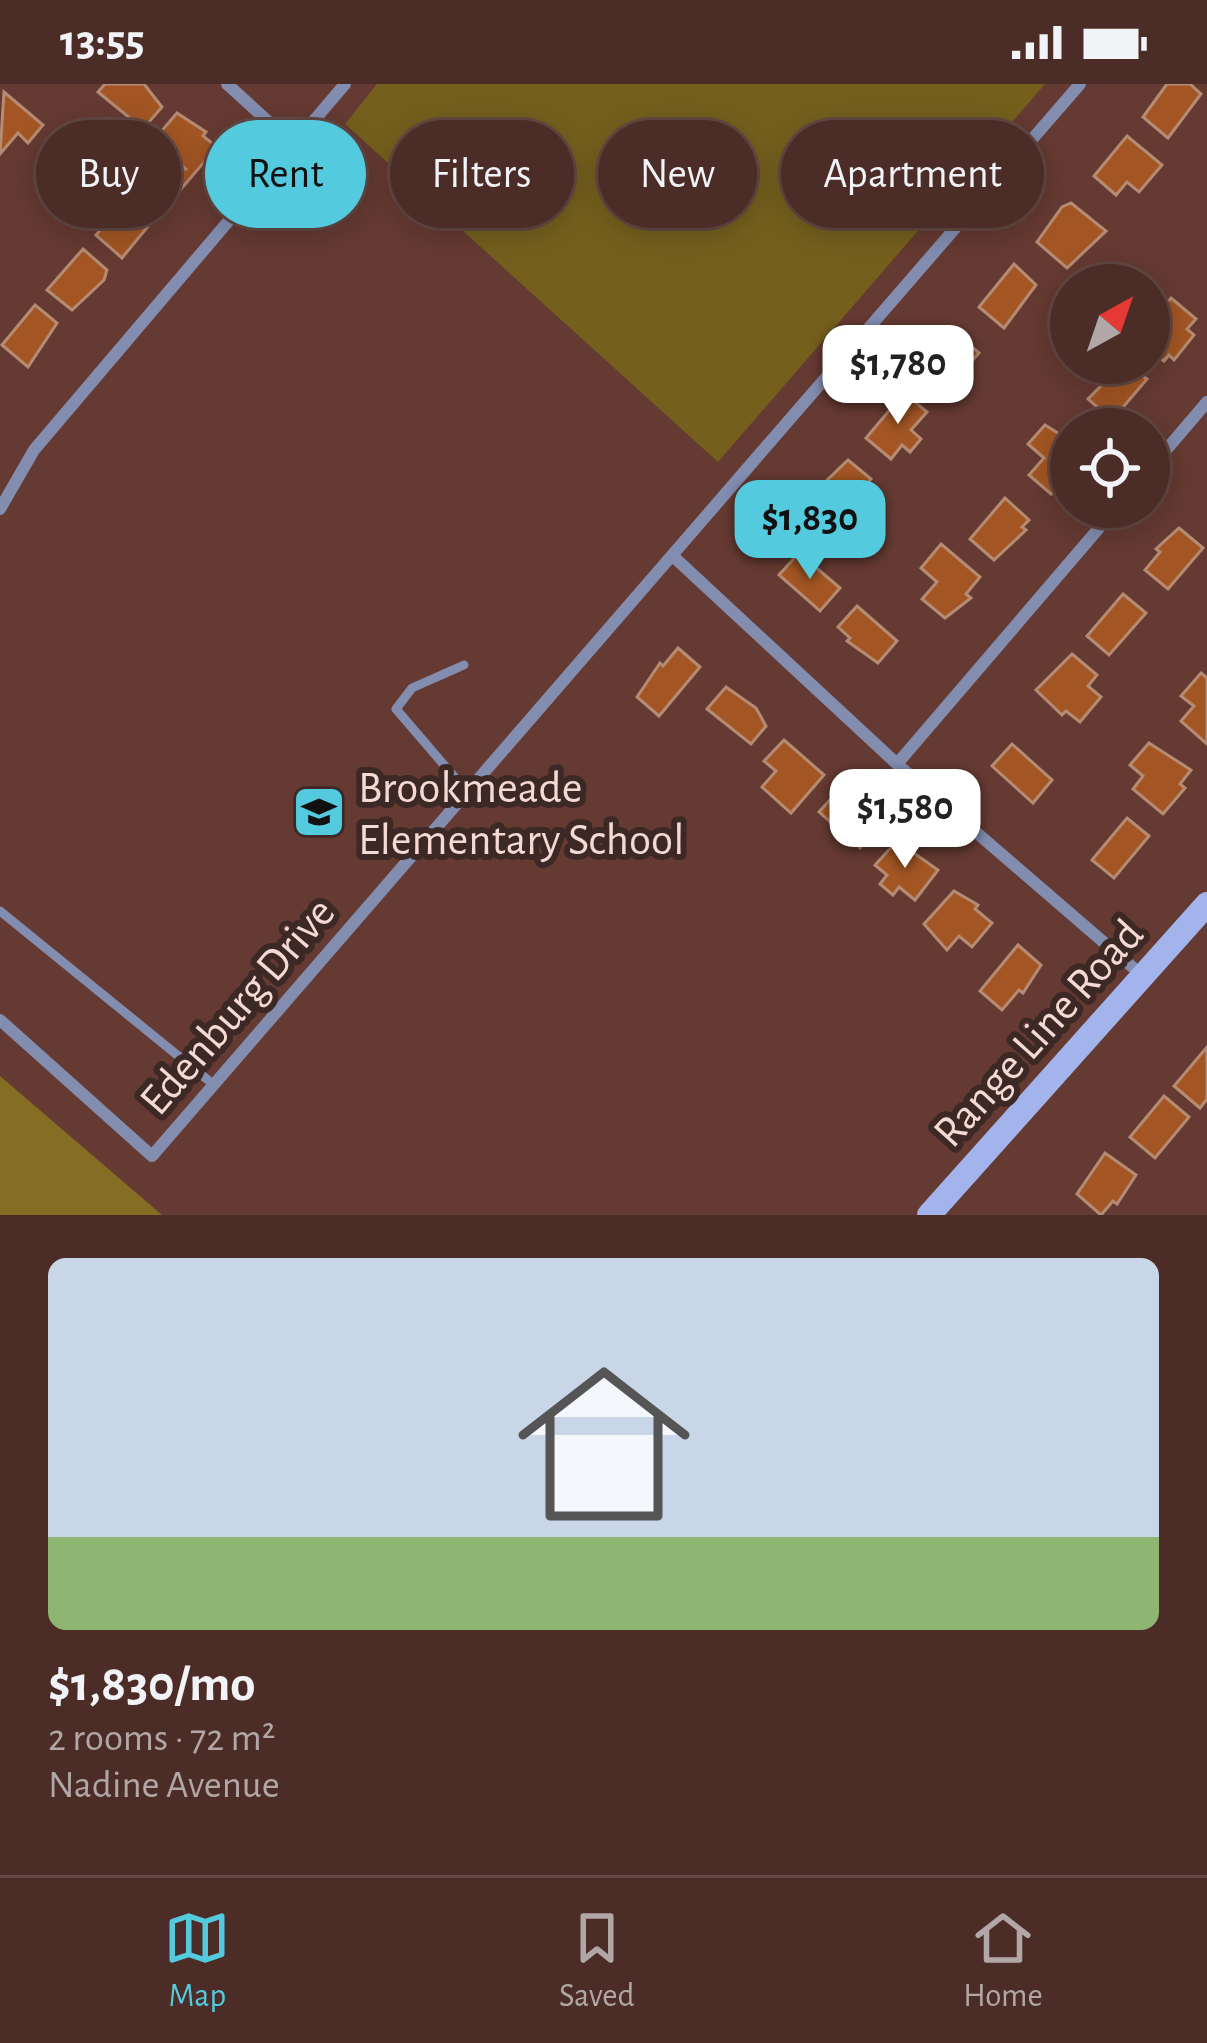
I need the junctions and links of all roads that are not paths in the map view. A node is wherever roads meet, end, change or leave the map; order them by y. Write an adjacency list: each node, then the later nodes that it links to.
1 (226, 84): 4 (street)
2 (345, 84): 5 (street)
3 (1080, 84): 11 (street, Edenburg Drive)
4 (266, 120)
5 (314, 120)
6 (222, 228): 9 (street)
7 (1207, 402): 8 (street)
8 (1170, 445)
9 (0, 509)
10 (1099, 528): 13 (street)
11 (675, 558): 13 (street); 14 (street, Edenburg Drive)
12 (464, 665): 14 (lane)
13 (897, 764): 17 (street)
14 (469, 794): 19 (street, Edenburg Drive)
15 (1207, 904): 17 (main road, Range Line Road)
16 (0, 911): 19 (lane)
17 (1145, 977): 20 (main road, Range Line Road)
18 (0, 1020): 19 (street, Edenburg Drive)
19 (214, 1085)
20 (929, 1215)

